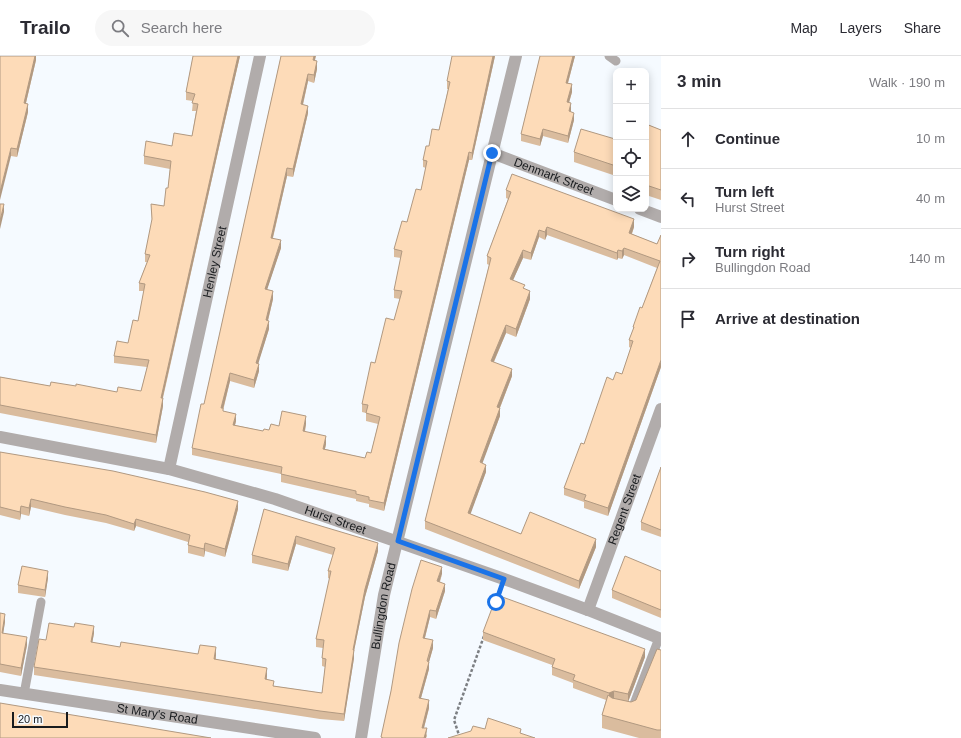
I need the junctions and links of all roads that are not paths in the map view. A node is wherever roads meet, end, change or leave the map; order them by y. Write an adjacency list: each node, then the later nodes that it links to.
1 (260, 56): 9 (street, Henley Street)
2 (516, 56): 3 (street, Bullingdon Road)
3 (492, 153): 4 (street, Denmark Street); 10 (street, Bullingdon Road)
4 (613, 199)
5 (648, 212): 6 (street)
6 (661, 217)
7 (661, 409): 12 (street, Regent Street)
8 (0, 437): 9 (street, Hurst Street)
9 (169, 469): 10 (street, Hurst Street)
10 (398, 541): 12 (street, Hurst Street); 18 (street, Bullingdon Road)
11 (41, 602): 15 (lane)
12 (588, 610): 13 (street, Hurst Street)
13 (660, 638): 16 (lane)
14 (0, 690): 15 (street, St Mary's Road)
15 (24, 694): 17 (street, St Mary's Road)
16 (619, 706)
17 (315, 738)
18 (361, 738)

